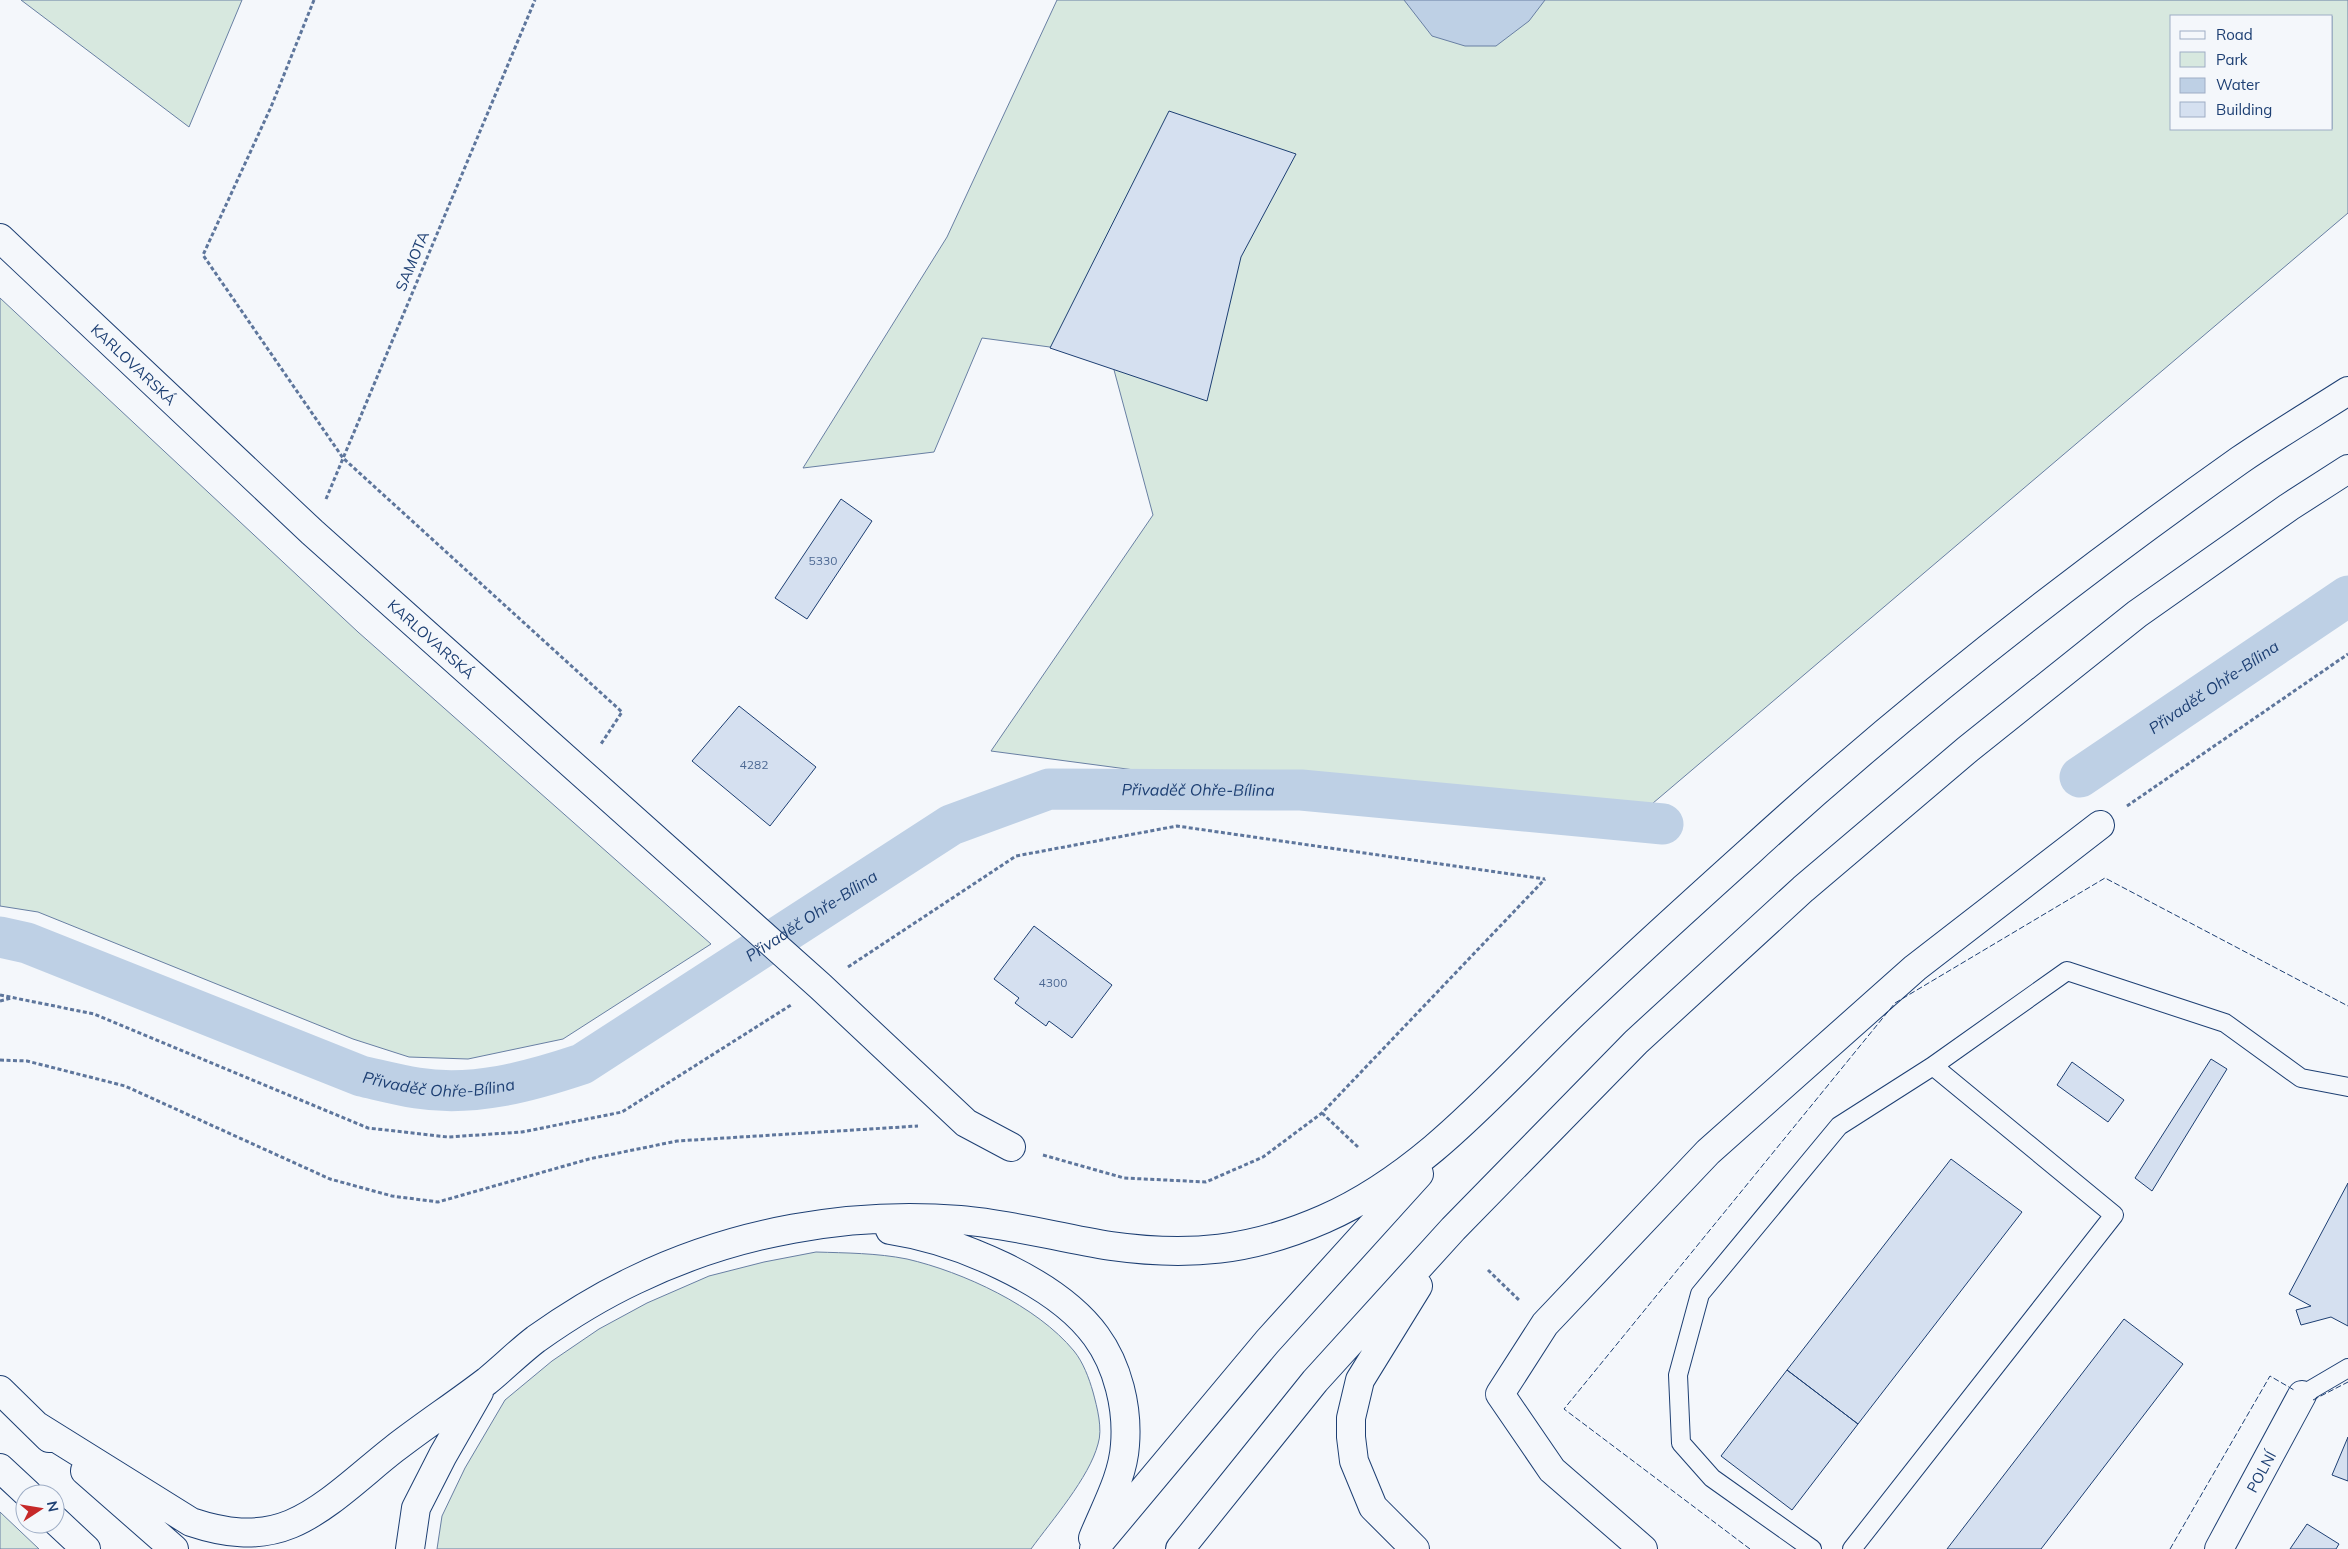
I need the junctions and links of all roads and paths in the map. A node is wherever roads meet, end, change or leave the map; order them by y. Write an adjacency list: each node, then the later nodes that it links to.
1 (314, 0): 5 (path)
2 (535, 0): 5 (path, SAMOTA)
3 (0, 238): 7 (main road, KARLOVARSKÁ)
4 (2348, 391): 19 (main road)
5 (343, 458): 7 (path, SAMOTA); 9 (path)
6 (2348, 469): 24 (main road)
7 (312, 532): 9 (main road, KARLOVARSKÁ)
8 (2348, 654): 10 (path)
9 (582, 773): 11 (main road, KARLOVARSKÁ)
10 (2100, 825): 26 (main road)
11 (820, 986): 13 (path); 18 (path); 20 (main road, KARLOVARSKÁ)
12 (0, 995): 13 (path)
13 (12, 998): 14 (path)
14 (0, 1001)
15 (0, 1060): 20 (path)
16 (1933, 1066): 17 (lane); 43 (lane); 44 (lane)
17 (2348, 1087)
18 (1322, 1113): 21 (path); 22 (path)
19 (1470, 1114): 23 (main road); 39 (main road)
20 (966, 1123): 21 (main road, KARLOVARSKÁ)
21 (1011, 1147)
22 (1359, 1148)
23 (814, 1226): 28 (main road); 38 (main road)
24 (1453, 1229): 40 (main road); 41 (main road)
25 (1488, 1270): 26 (path)
26 (1545, 1324): 42 (main road)
27 (2348, 1368): 30 (lane)
28 (485, 1382): 31 (main road); 37 (main road)
29 (0, 1390): 31 (main road)
30 (2302, 1395): 45 (main road, POLNÍ)
31 (37, 1426): 36 (main road)
32 (0, 1468): 33 (main road)
33 (17, 1484)
34 (65, 1529): 35 (main road)
35 (86, 1549)
36 (174, 1549)
37 (410, 1549)
38 (1088, 1549)
39 (1094, 1549)
40 (1180, 1549)
41 (1415, 1549)
42 (1643, 1549)
43 (1812, 1549)
44 (1852, 1549)
45 (2219, 1549)

